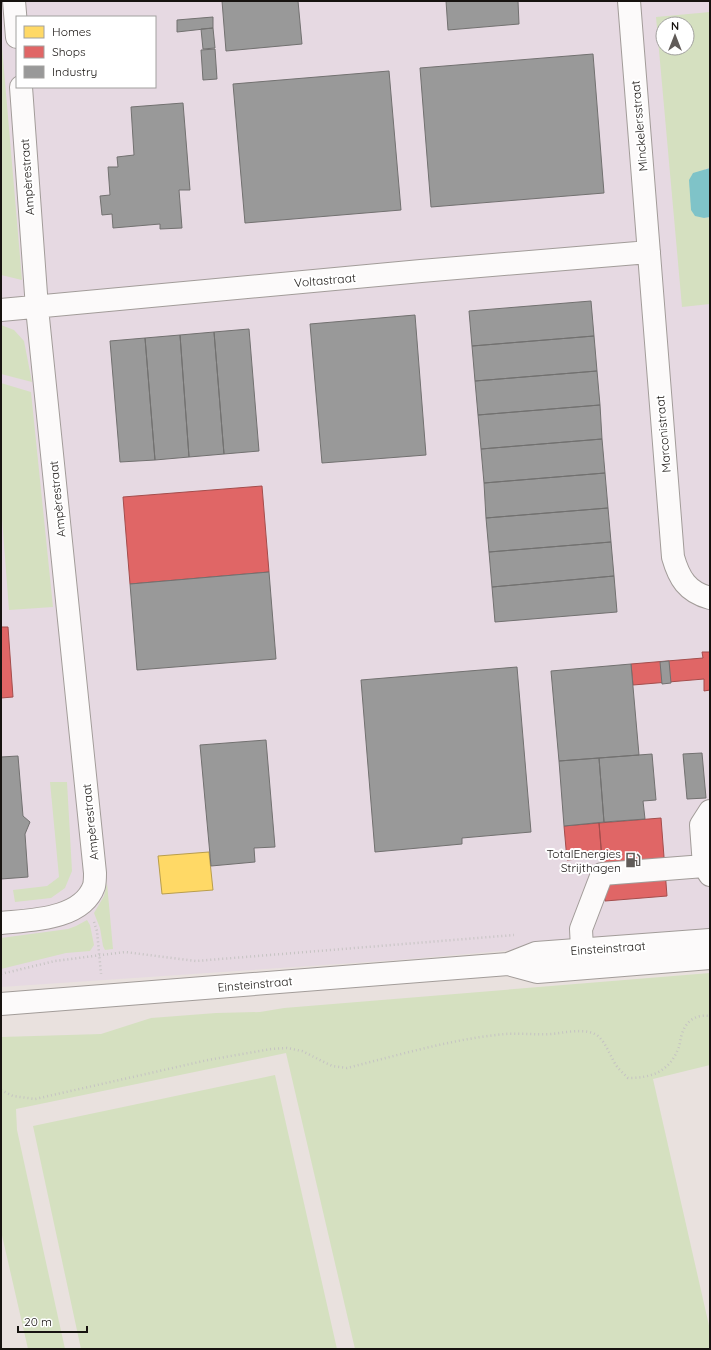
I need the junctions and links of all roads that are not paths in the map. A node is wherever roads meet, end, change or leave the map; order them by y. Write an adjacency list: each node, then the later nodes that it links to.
1 (14, 1): 3 (street)
2 (629, 1): 5 (street, Minckelersstraat)
3 (16, 25)
4 (21, 88): 6 (street, Ampèrestraat)
5 (649, 252): 6 (street, Voltastraat); 8 (street, Marconistraat)
6 (37, 308): 7 (street, Voltastraat); 11 (street, Ampèrestraat)
7 (1, 310)
8 (710, 598)
9 (710, 811): 10 (street)
10 (707, 871): 14 (street)
11 (1, 923)
12 (710, 940): 14 (street, Einsteinstraat)
13 (710, 958): 14 (street, Einsteinstraat)
14 (582, 959): 15 (street, Einsteinstraat)
15 (1, 1004)

